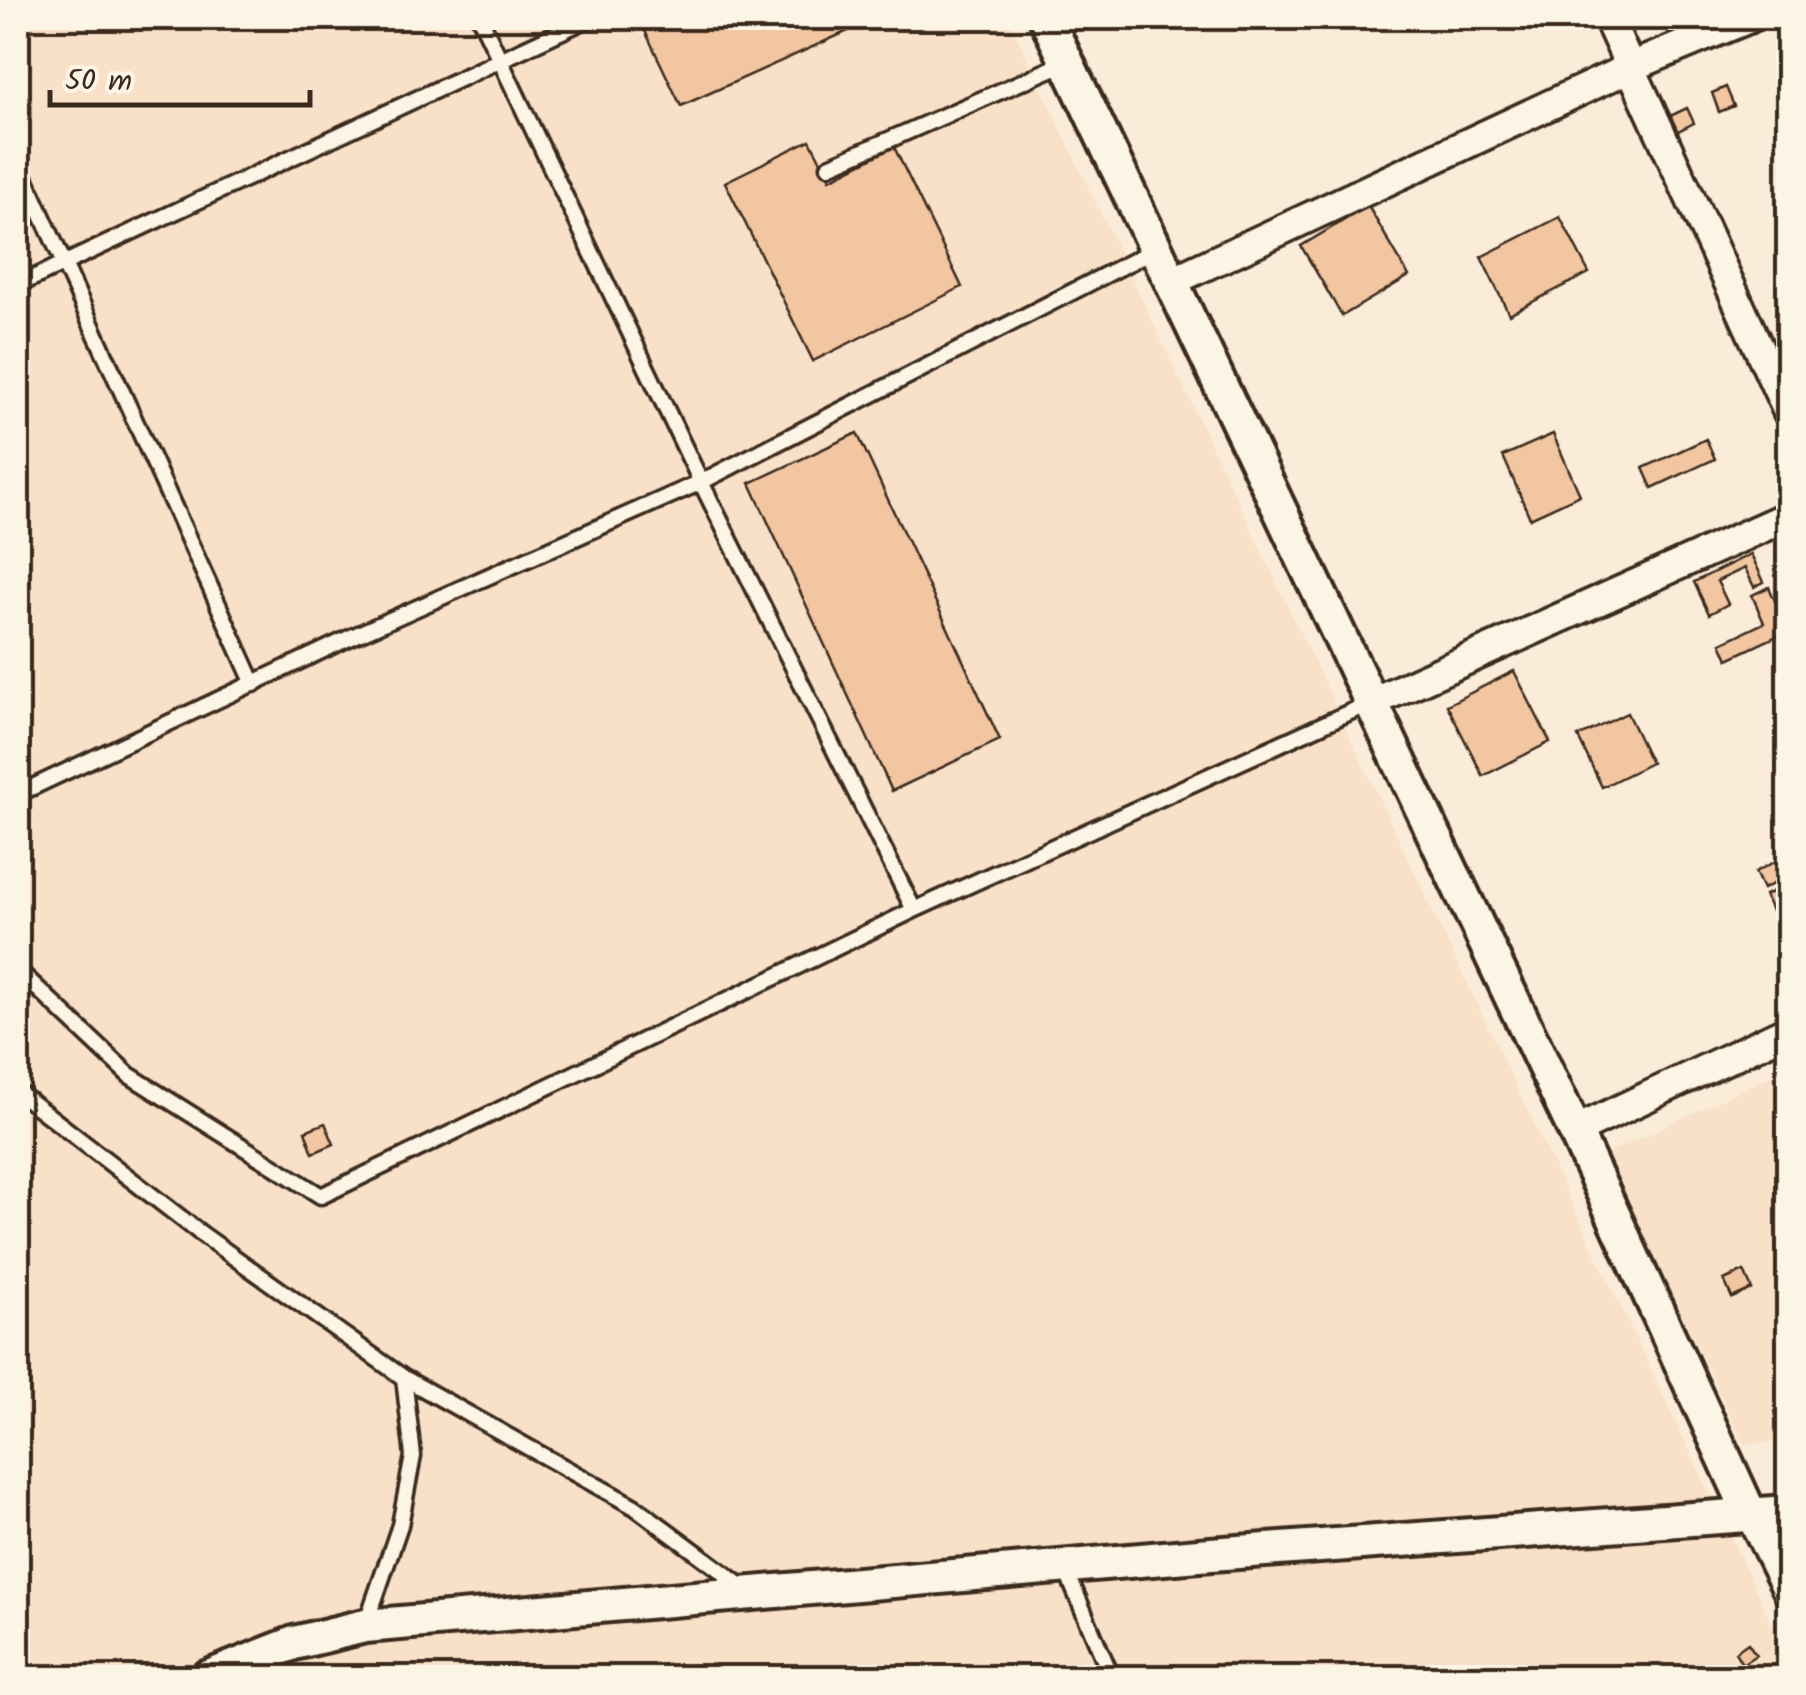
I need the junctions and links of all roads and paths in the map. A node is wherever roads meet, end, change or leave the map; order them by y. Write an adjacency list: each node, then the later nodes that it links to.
1 (480, 18): 6 (lane)
2 (590, 18): 6 (lane)
3 (1046, 18): 7 (street)
4 (1608, 18): 8 (street)
5 (1749, 18): 8 (street)
6 (502, 62): 12 (lane); 16 (lane)
7 (1067, 62): 10 (lane); 11 (street)
8 (1631, 67): 13 (street); 15 (street)
9 (18, 162): 12 (lane)
10 (829, 166)
11 (1156, 248): 13 (street); 16 (lane)
12 (63, 264): 14 (lane); 18 (lane)
13 (1170, 282): 19 (street)
14 (18, 286)
15 (1788, 412)
16 (701, 482): 18 (lane); 21 (lane)
17 (1788, 516): 19 (street)
18 (254, 684): 20 (lane)
19 (1370, 704): 21 (lane); 25 (street)
20 (18, 794)
21 (914, 910): 22 (lane)
22 (18, 970)
23 (1788, 1030): 25 (street)
24 (18, 1092): 26 (lane)
25 (1575, 1131): 28 (street)
26 (404, 1378): 31 (lane); 32 (lane)
27 (1788, 1512): 28 (street)
28 (1750, 1514): 29 (street); 30 (street)
29 (1065, 1567): 31 (street); 34 (lane)
30 (1788, 1591)
31 (752, 1594): 32 (street)
32 (366, 1626): 33 (street)
33 (206, 1678)
34 (1112, 1678)

